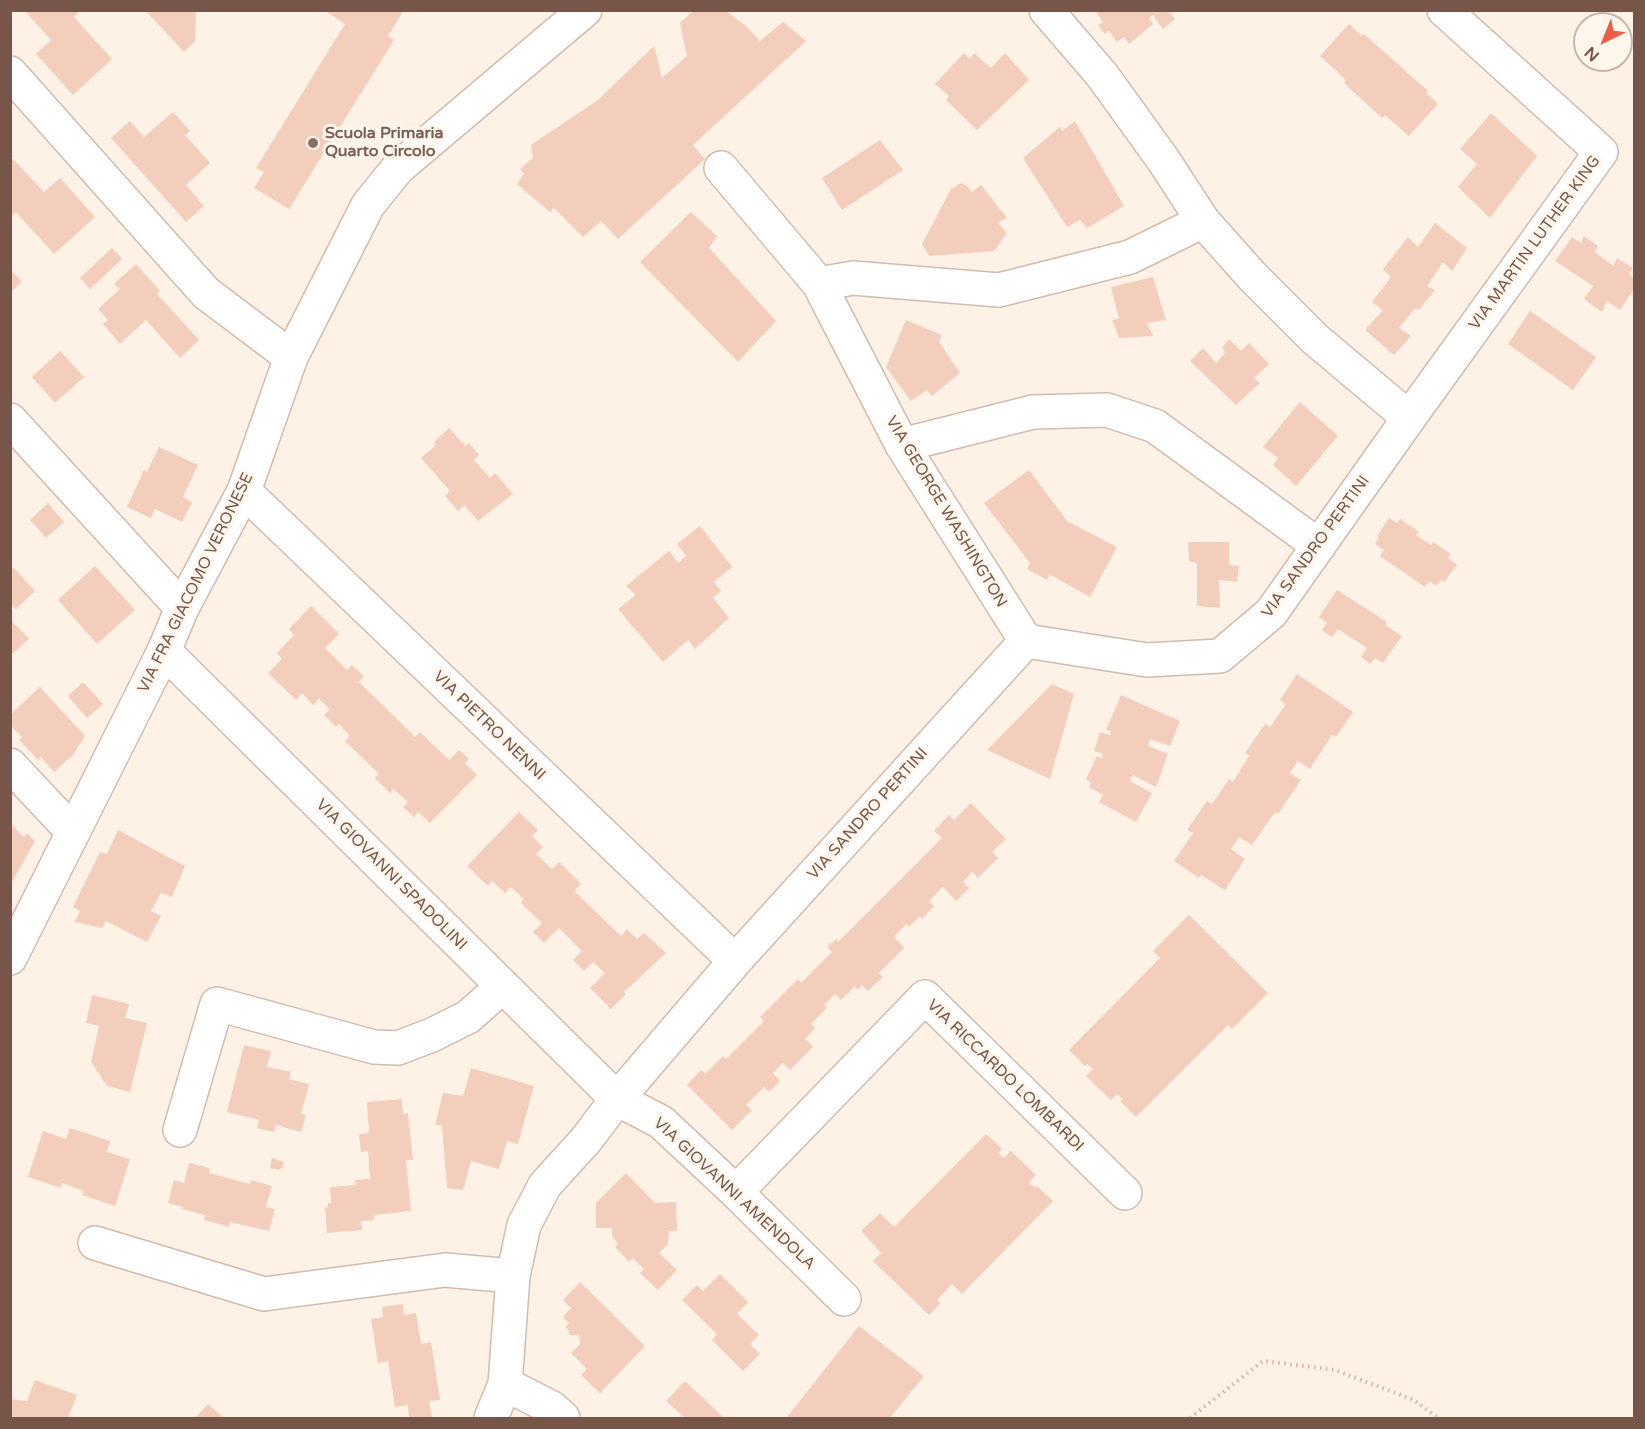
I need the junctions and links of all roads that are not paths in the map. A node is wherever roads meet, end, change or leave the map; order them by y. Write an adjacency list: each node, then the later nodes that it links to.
1 (585, 10): 8 (street, VIA FRA GIACOMO VERONESE)
2 (1046, 10): 6 (street)
3 (1444, 10): 9 (street, VIA MARTIN LUTHER KING)
4 (10, 73): 8 (street)
5 (721, 168): 7 (street, VIA GEORGE WASHINGTON)
6 (1203, 221): 7 (street); 9 (street)
7 (819, 284): 11 (street, VIA GEORGE WASHINGTON)
8 (291, 357): 12 (street, VIA FRA GIACOMO VERONESE)
9 (1409, 418): 13 (street, VIA SANDRO PERTINI)
10 (10, 420): 14 (street)
11 (902, 445): 13 (street); 15 (street, VIA GEORGE WASHINGTON)
12 (244, 491): 14 (street, VIA FRA GIACOMO VERONESE); 20 (street, VIA PIETRO NENNI)
13 (1319, 546): 15 (street, VIA SANDRO PERTINI)
14 (182, 608): 16 (street, VIA FRA GIACOMO VERONESE)
15 (1026, 641): 20 (street, VIA SANDRO PERTINI)
16 (164, 651): 18 (street, VIA FRA GIACOMO VERONESE); 21 (street, VIA GIOVANNI SPADOLINI)
17 (10, 765): 18 (street)
18 (73, 832): 19 (street, VIA FRA GIACOMO VERONESE)
19 (10, 958)
20 (735, 961): 22 (street, VIA SANDRO PERTINI)
21 (503, 986): 22 (street, VIA GIOVANNI SPADOLINI); 23 (street)
22 (617, 1099): 24 (street, VIA GIOVANNI AMENDOLA); 27 (street, VIA SANDRO PERTINI)
23 (180, 1130)
24 (736, 1192): 25 (street, VIA RICCARDO LOMBARDI); 28 (street, VIA GIOVANNI AMENDOLA)
25 (1125, 1192)
26 (95, 1243): 27 (street)
27 (513, 1276): 29 (street, VIA SANDRO PERTINI)
28 (844, 1299)
29 (505, 1384): 30 (street, VIA SANDRO PERTINI); 31 (street)
30 (491, 1419)
31 (563, 1419)

